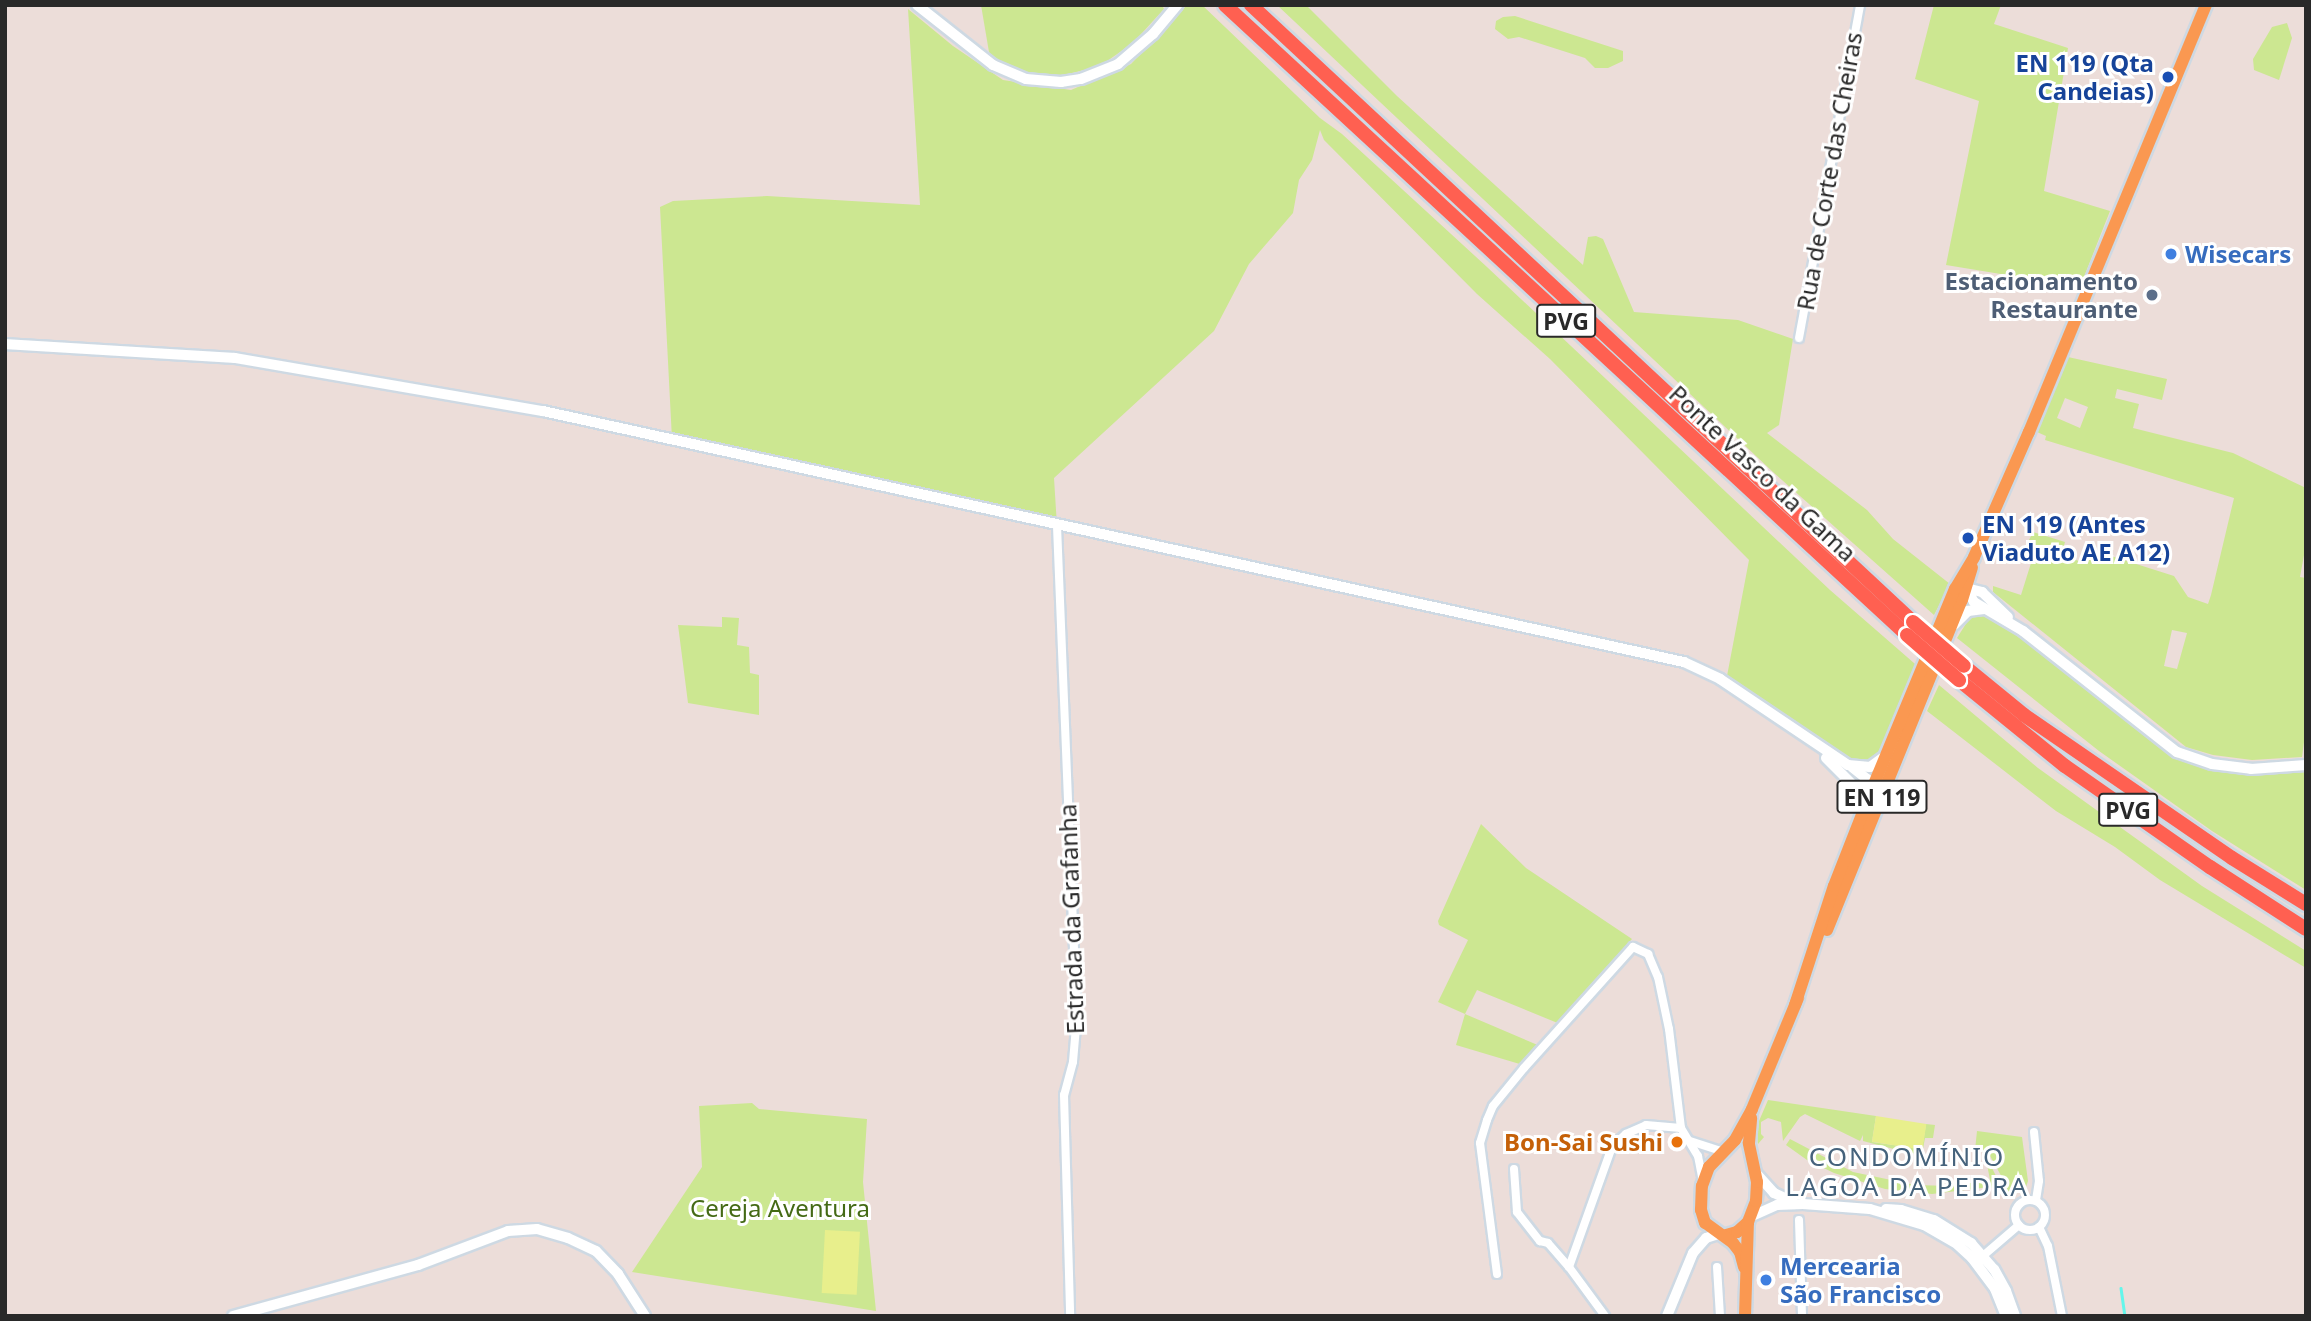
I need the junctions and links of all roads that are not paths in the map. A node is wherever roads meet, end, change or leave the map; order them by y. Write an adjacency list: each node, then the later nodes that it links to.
1 (917, 5): 6 (street)
2 (1225, 5): 12 (highway, Ponte Vasco da Gama / PVG)
3 (1251, 5): 12 (highway, Ponte Vasco da Gama / PVG)
4 (1860, 5): 7 (street, Rua de Corte das Cheiras)
5 (2206, 5): 10 (main road, EN 119)
6 (1175, 7)
7 (1799, 338)
8 (5, 344): 9 (street)
9 (1057, 526): 16 (street); 52 (street, Estrada da Grafanha)
10 (1962, 587): 11 (street); 13 (main road, EN 119); 14 (street); 17 (main road, EN 119)
11 (1991, 611): 13 (street); 14 (street)
12 (1910, 629): 15 (highway, Ponte Vasco da Gama / PVG, bridge)
13 (1950, 630): 20 (main road, EN 119)
14 (2023, 631): 19 (street)
15 (1962, 673): 25 (highway, Ponte Vasco da Gama / PVG); 26 (highway, Ponte Vasco da Gama / PVG)
16 (1786, 725): 18 (street); 21 (street)
17 (1888, 753): 18 (street); 22 (main road, EN 119)
18 (1848, 765): 22 (street)
19 (2306, 765)
20 (1891, 776): 22 (street); 24 (main road, EN 119)
21 (1850, 779): 22 (street); 23 (street)
22 (1872, 789): 23 (main road, EN 119); 24 (street)
23 (1859, 822): 27 (main road, EN 119)
24 (1848, 880): 27 (main road, EN 119)
25 (2306, 904)
26 (2306, 929)
27 (1795, 1004): 28 (main road, EN 119)
28 (1752, 1109): 32 (main road, EN 119); 33 (main road, EN 119)
29 (1681, 1128): 31 (street); 47 (street); 51 (street)
30 (2034, 1132): 37 (street)
31 (1689, 1140): 32 (street); 36 (street)
32 (1724, 1152): 33 (main road); 36 (main road)
33 (1751, 1159): 35 (main road)
34 (1514, 1168): 47 (street)
35 (1756, 1173): 38 (street); 40 (main road)
36 (1703, 1181): 44 (main road)
37 (2036, 1200): 42 (street); 43 (street)
38 (1803, 1204): 39 (street); 40 (street)
39 (1870, 1209): 45 (street); 46 (street)
40 (1749, 1220): 44 (main road); 49 (main road)
41 (1799, 1224): 59 (street)
42 (2019, 1225): 43 (street); 46 (street)
43 (2039, 1227): 62 (street)
44 (1722, 1234): 49 (main road); 57 (street)
45 (1958, 1245): 46 (street); 50 (street)
46 (1984, 1255): 50 (street); 61 (street)
47 (1569, 1267): 56 (street)
48 (1717, 1267): 53 (street)
49 (1744, 1268): 58 (main road)
50 (1985, 1273): 60 (street)
51 (1497, 1274)
52 (1070, 1314)
53 (1720, 1315)
54 (233, 1316): 55 (street)
55 (645, 1316)
56 (1605, 1316)
57 (1667, 1316)
58 (1745, 1316)
59 (1802, 1316)
60 (2006, 1316)
61 (2015, 1316)
62 (2062, 1316)

